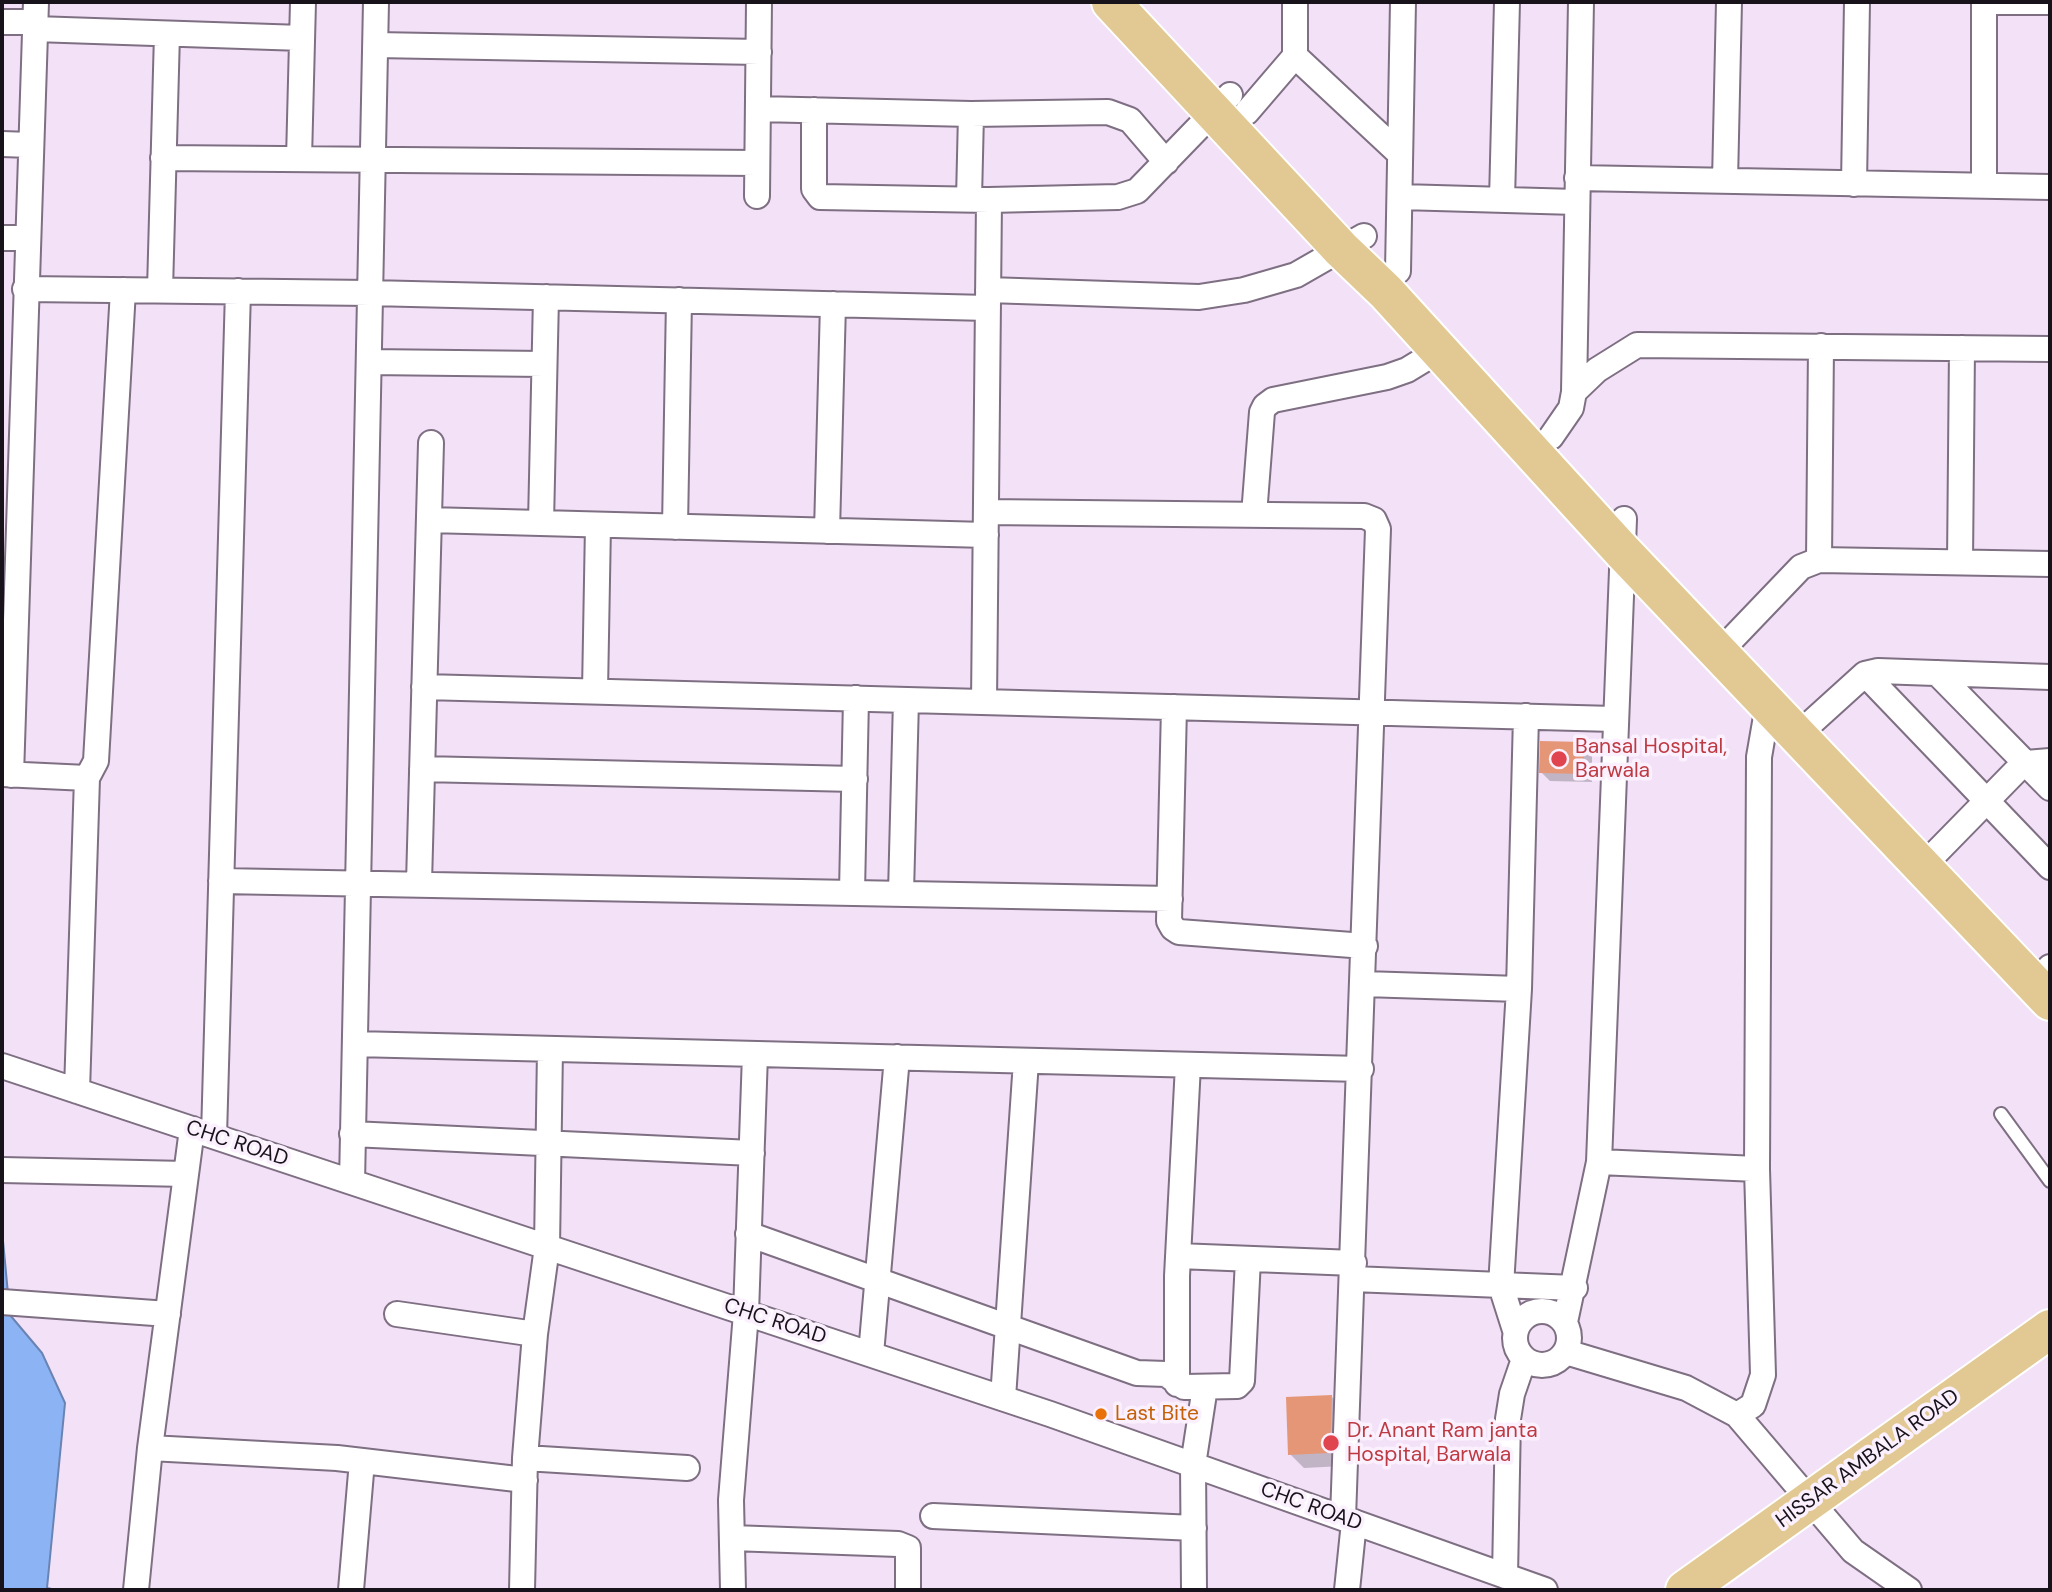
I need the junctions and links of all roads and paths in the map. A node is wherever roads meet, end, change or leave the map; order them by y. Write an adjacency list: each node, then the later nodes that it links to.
1 (303, 2): 17 (street)
2 (376, 2): 18 (street)
3 (759, 2): 19 (street)
4 (1111, 2): 21 (main road)
5 (1144, 2): 21 (main road)
6 (1295, 2): 20 (street)
7 (1403, 2): 27 (street)
8 (1507, 2): 41 (street)
9 (1581, 2): 37 (street)
10 (1729, 2): 33 (street)
11 (1857, 2): 34 (street)
12 (1986, 2): 13 (street); 35 (street)
13 (2050, 2)
14 (35, 18): 15 (street); 16 (street); 26 (street)
15 (2, 22)
16 (167, 34): 17 (street); 28 (street)
17 (302, 38): 29 (street)
18 (376, 45): 19 (street); 30 (street)
19 (759, 52): 22 (street)
20 (1295, 56): 21 (street); 27 (street)
21 (1230, 106): 31 (street); 44 (main road)
22 (758, 109): 23 (street); 32 (street)
23 (814, 110): 24 (street); 40 (street)
24 (971, 114): 31 (street); 40 (street)
25 (2, 144): 26 (street)
26 (30, 145): 43 (street)
27 (1401, 154): 39 (street)
28 (163, 158): 29 (street); 48 (street)
29 (299, 159): 30 (street)
30 (373, 160): 32 (street); 50 (street)
31 (1166, 162): 40 (street)
32 (757, 163): 38 (street)
33 (1725, 181): 34 (street); 37 (street)
34 (1854, 184): 35 (street)
35 (1984, 185): 36 (street)
36 (2050, 187)
37 (1576, 190): 41 (street); 61 (street)
38 (757, 196)
39 (1401, 197): 41 (street); 45 (street)
40 (979, 200): 52 (street)
41 (1502, 200)
42 (2, 238): 43 (street)
43 (27, 238): 46 (street)
44 (1352, 242): 45 (main road); 52 (street); 58 (main road)
45 (1398, 271): 62 (main road)
46 (25, 289): 47 (street); 92 (street)
47 (123, 290): 48 (street); 93 (street)
48 (160, 290): 49 (street)
49 (238, 291): 50 (street); 99 (street)
50 (370, 293): 51 (street); 59 (street)
51 (546, 297): 53 (street); 60 (street)
52 (988, 299): 54 (street); 67 (street)
53 (679, 300): 54 (street); 69 (street)
54 (833, 304): 70 (street)
55 (1821, 346): 56 (street); 61 (street); 72 (street)
56 (1962, 348): 57 (street); 73 (street)
57 (2050, 349)
58 (1440, 350): 64 (street); 71 (main road)
59 (369, 362): 60 (street); 100 (street)
60 (544, 364): 66 (street)
61 (1574, 392): 62 (street)
62 (1551, 437): 71 (main road)
63 (431, 443): 65 (street)
64 (1254, 515): 67 (street); 86 (street)
65 (429, 520): 66 (street); 79 (street)
66 (541, 523): 68 (street)
67 (986, 524): 70 (street); 83 (street)
68 (598, 525): 69 (street); 80 (street)
69 (675, 527): 70 (street)
70 (827, 531)
71 (1624, 536): 75 (main road); 84 (main road); 88 (street)
72 (1819, 560): 73 (street); 75 (street)
73 (1960, 562): 74 (street)
74 (2050, 564)
75 (1733, 638): 89 (main road)
76 (1937, 673): 77 (street); 78 (street); 90 (street)
77 (1866, 674): 89 (street); 96 (street)
78 (2050, 677)
79 (424, 687): 80 (street); 91 (street)
80 (595, 691): 81 (street)
81 (856, 698): 82 (street); 94 (street)
82 (906, 700): 83 (street); 103 (street)
83 (984, 702): 85 (street)
84 (1768, 705): 97 (main road); 124 (street)
85 (1174, 707): 86 (street); 104 (street)
86 (1373, 712): 87 (street); 105 (street)
87 (1526, 716): 88 (street); 108 (street)
88 (1614, 719): 123 (street)
89 (1812, 722): 97 (main road)
90 (2038, 762): 95 (street); 96 (street)
91 (422, 769): 94 (street); 101 (street)
92 (6, 774): 93 (street)
93 (87, 778): 117 (street)
94 (855, 779): 102 (street)
95 (2050, 788)
96 (1989, 799): 97 (street); 98 (street)
97 (1930, 859): 106 (main road)
98 (2050, 867)
99 (221, 881): 100 (street); 119 (street)
100 (358, 882): 101 (street); 109 (street)
101 (419, 883): 102 (street)
102 (852, 892): 103 (street)
103 (901, 893): 104 (street)
104 (1170, 899): 105 (street)
105 (1365, 946): 107 (street)
106 (2050, 977)
107 (1364, 984): 108 (street); 116 (street)
108 (1519, 989): 135 (street)
109 (355, 1044): 110 (street); 120 (street)
110 (550, 1049): 111 (street); 121 (street)
111 (755, 1054): 112 (street); 122 (street)
112 (897, 1057): 113 (street); 134 (street)
113 (1026, 1061): 114 (street); 142 (street)
114 (1188, 1065): 116 (street); 131 (street)
115 (2, 1066): 117 (street, CHC ROAD)
116 (1362, 1069): 133 (street)
117 (77, 1091): 119 (street, CHC ROAD)
118 (2001, 1114): 127 (lane)
119 (203, 1132): 126 (street); 128 (street, CHC ROAD)
120 (352, 1134): 121 (street); 128 (street)
121 (548, 1143): 122 (street); 130 (street)
122 (751, 1153): 129 (street)
123 (1600, 1162): 124 (street); 136 (street)
124 (1757, 1169): 153 (street)
125 (2, 1170): 126 (street)
126 (186, 1174): 139 (street)
127 (2050, 1181)
128 (352, 1182): 130 (street, CHC ROAD)
129 (748, 1234): 134 (street); 138 (street)
130 (547, 1247): 138 (street, CHC ROAD); 145 (street)
131 (1178, 1256): 132 (street); 150 (street)
132 (1248, 1259): 133 (street); 151 (street)
133 (1354, 1271): 135 (street); 161 (street)
134 (878, 1280): 142 (street); 148 (street)
135 (1501, 1286): 136 (street); 144 (street)
136 (1574, 1288): 141 (street)
137 (2, 1302): 139 (street)
138 (746, 1313): 148 (street, CHC ROAD); 163 (street)
139 (168, 1314): 154 (street)
140 (397, 1314): 145 (street)
141 (1565, 1322): 144 (street); 147 (street)
142 (1008, 1327): 150 (street); 152 (street)
143 (2050, 1329): 159 (main road, HISSAR AMBALA ROAD)
144 (1515, 1331): 149 (street)
145 (535, 1334): 158 (street)
146 (2050, 1351): 159 (main road, HISSAR AMBALA ROAD)
147 (1566, 1352): 149 (street); 153 (street)
148 (871, 1354): 152 (street, CHC ROAD)
149 (1524, 1359): 164 (street)
150 (1177, 1384): 151 (street)
151 (1205, 1387): 156 (street)
152 (1003, 1398): 156 (street, CHC ROAD)
153 (1737, 1415): 159 (street)
154 (150, 1448): 155 (street); 165 (street)
155 (362, 1461): 158 (street); 166 (street)
156 (1193, 1465): 161 (street, CHC ROAD); 162 (street)
157 (687, 1468): 158 (street)
158 (525, 1469): 167 (street)
159 (1818, 1507): 173 (main road, HISSAR AMBALA ROAD); 174 (main road, HISSAR AMBALA ROAD); 175 (street)
160 (933, 1516): 162 (street)
161 (1349, 1520): 164 (street, CHC ROAD); 171 (street)
162 (1194, 1528): 170 (street)
163 (732, 1538): 168 (street); 169 (street)
164 (1505, 1576): 172 (street, CHC ROAD)
165 (136, 1590)
166 (353, 1590)
167 (522, 1590)
168 (733, 1590)
169 (908, 1590)
170 (1195, 1590)
171 (1347, 1590)
172 (1545, 1590)
173 (1685, 1590)
174 (1720, 1590)
175 (1909, 1590)

